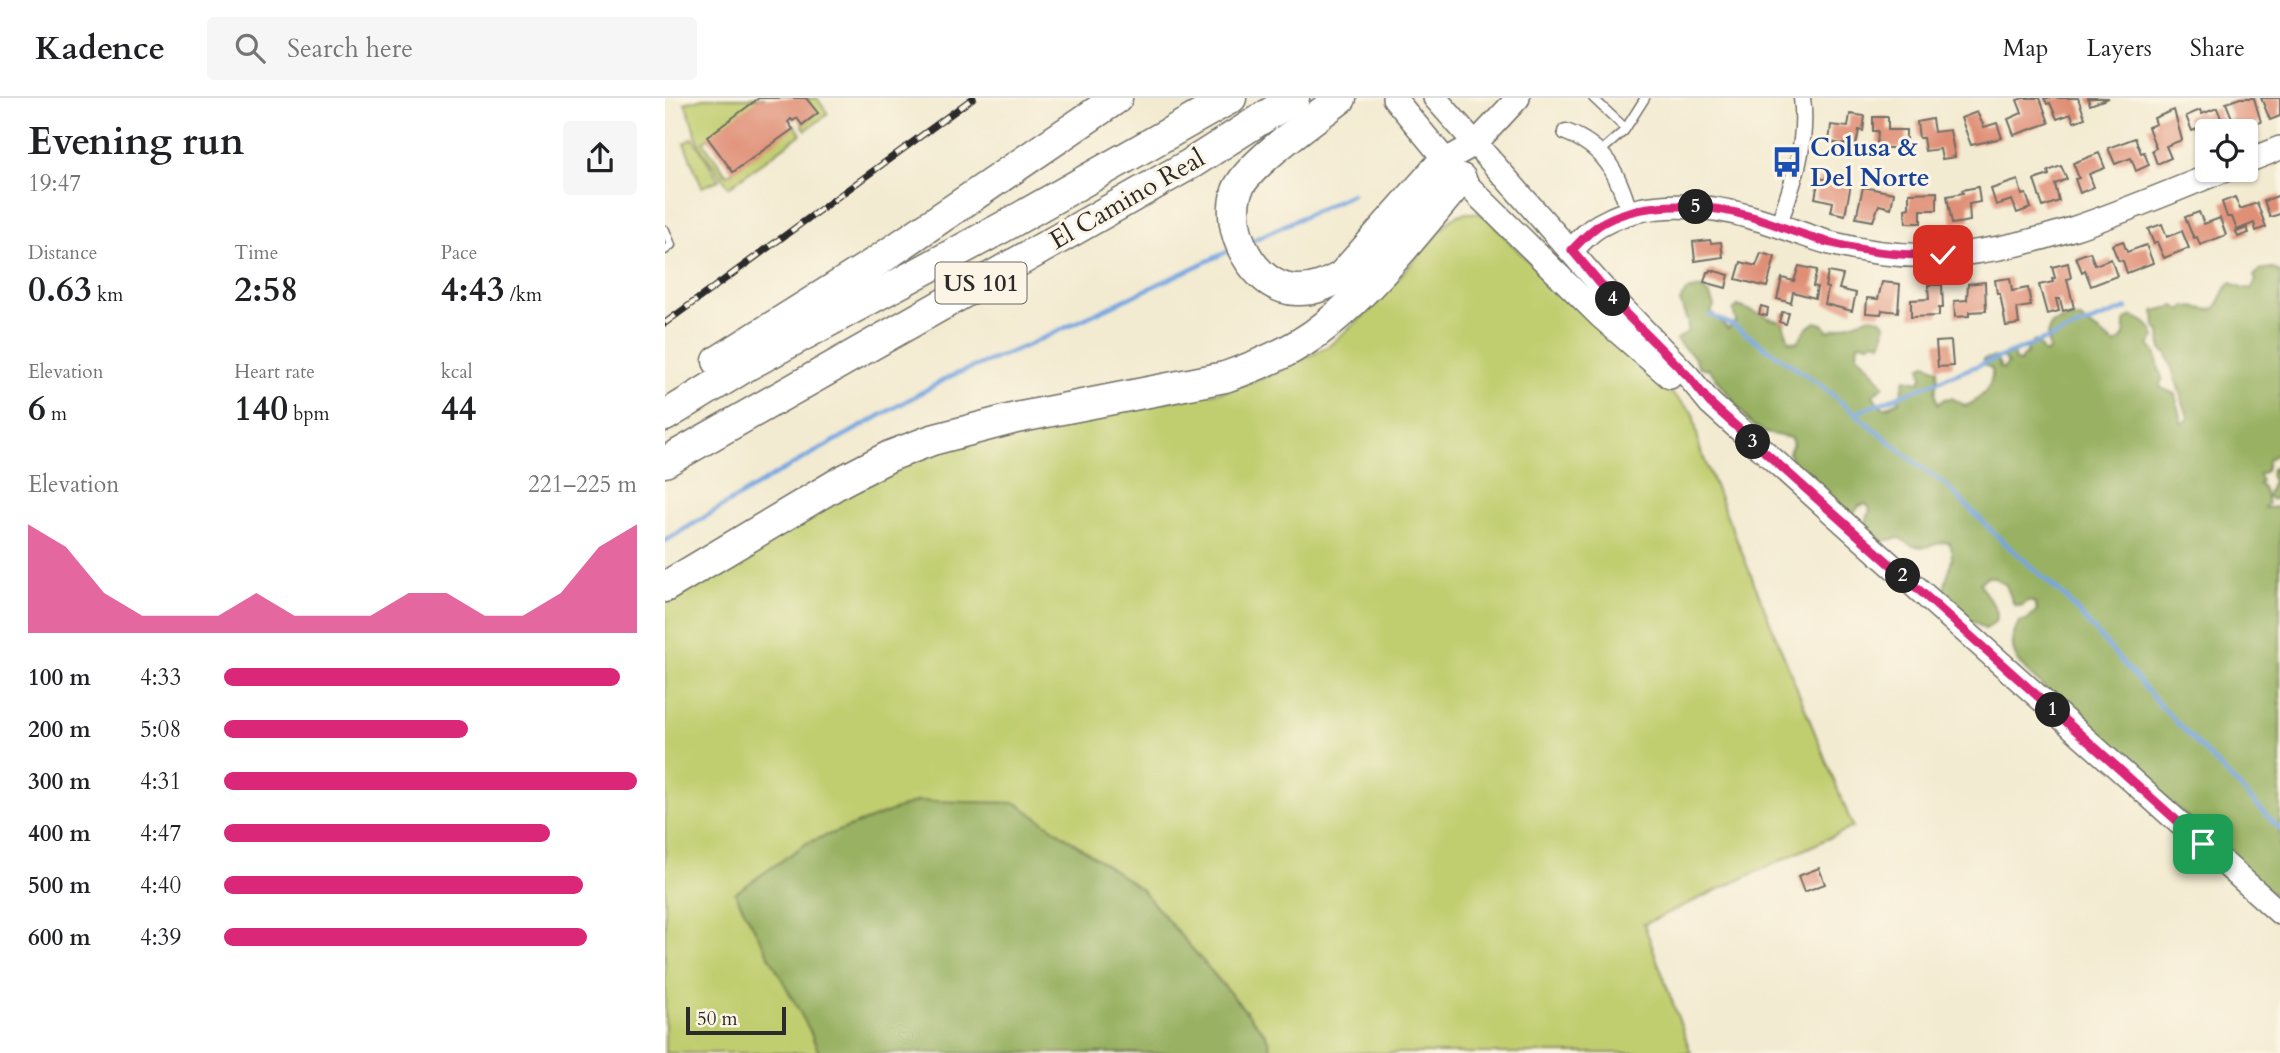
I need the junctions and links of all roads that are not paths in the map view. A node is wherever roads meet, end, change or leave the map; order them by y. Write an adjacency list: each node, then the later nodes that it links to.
1 (1117, 98): 24 (highway)
2 (1231, 98): 26 (highway, El Camino Real / US 101)
3 (1294, 98): 27 (highway, El Camino Real / US 101)
4 (1341, 98): 17 (highway)
5 (1435, 98): 13 (main road)
6 (1518, 98): 13 (main road)
7 (1593, 98): 11 (lane)
8 (1645, 98): 11 (lane)
9 (1802, 98): 20 (street)
10 (1396, 101): 17 (main road)
11 (1625, 128): 15 (lane)
12 (1566, 132): 15 (street)
13 (1475, 144): 17 (main road); 23 (main road)
14 (2280, 148): 16 (main road)
15 (1600, 152): 19 (street)
16 (2258, 157)
17 (1453, 170): 25 (main road); 28 (highway)
18 (2195, 181): 20 (main road)
19 (1629, 212): 20 (main road); 23 (main road)
20 (1778, 226)
21 (665, 230): 22 (lane)
22 (665, 250)
23 (1572, 250): 25 (main road)
24 (665, 396)
25 (1710, 403): 29 (main road)
26 (665, 416)
27 (665, 463)
28 (665, 587)
29 (2280, 914)

